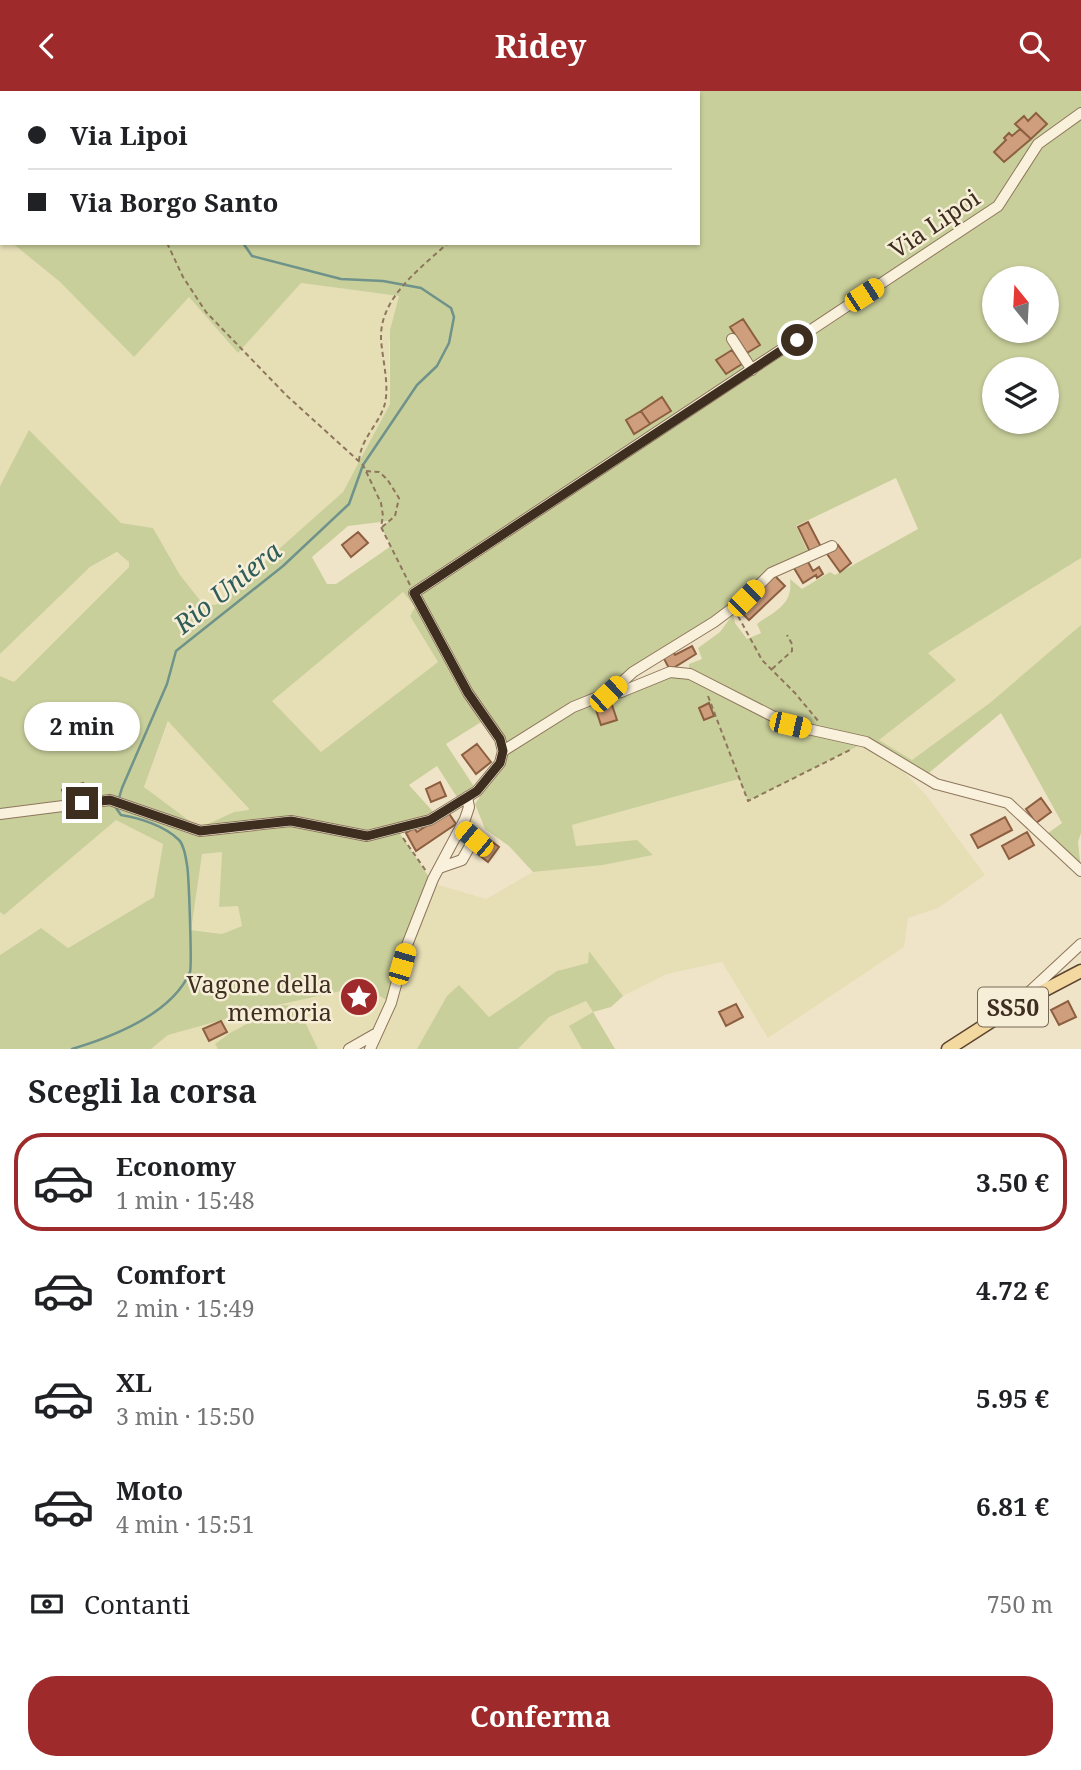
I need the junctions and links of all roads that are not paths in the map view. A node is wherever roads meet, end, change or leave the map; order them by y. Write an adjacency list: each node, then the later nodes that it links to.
1 (1081, 113): 3 (street, Via Lipoi)
2 (732, 339): 3 (street)
3 (752, 370): 6 (street, Via Lipoi)
4 (832, 546): 5 (street)
5 (608, 694): 6 (street); 11 (street)
6 (503, 751): 7 (street)
7 (467, 797): 8 (street); 9 (street)
8 (0, 814)
9 (461, 827): 10 (street); 10 (street)
10 (439, 867): 15 (street)
11 (1081, 871)
12 (1081, 944): 14 (street)
13 (1081, 971): 14 (main road, SS50)
14 (1018, 1004): 18 (main road, SS50)
15 (377, 1033): 16 (street); 17 (street)
16 (349, 1049)
17 (370, 1049)
18 (948, 1049)

